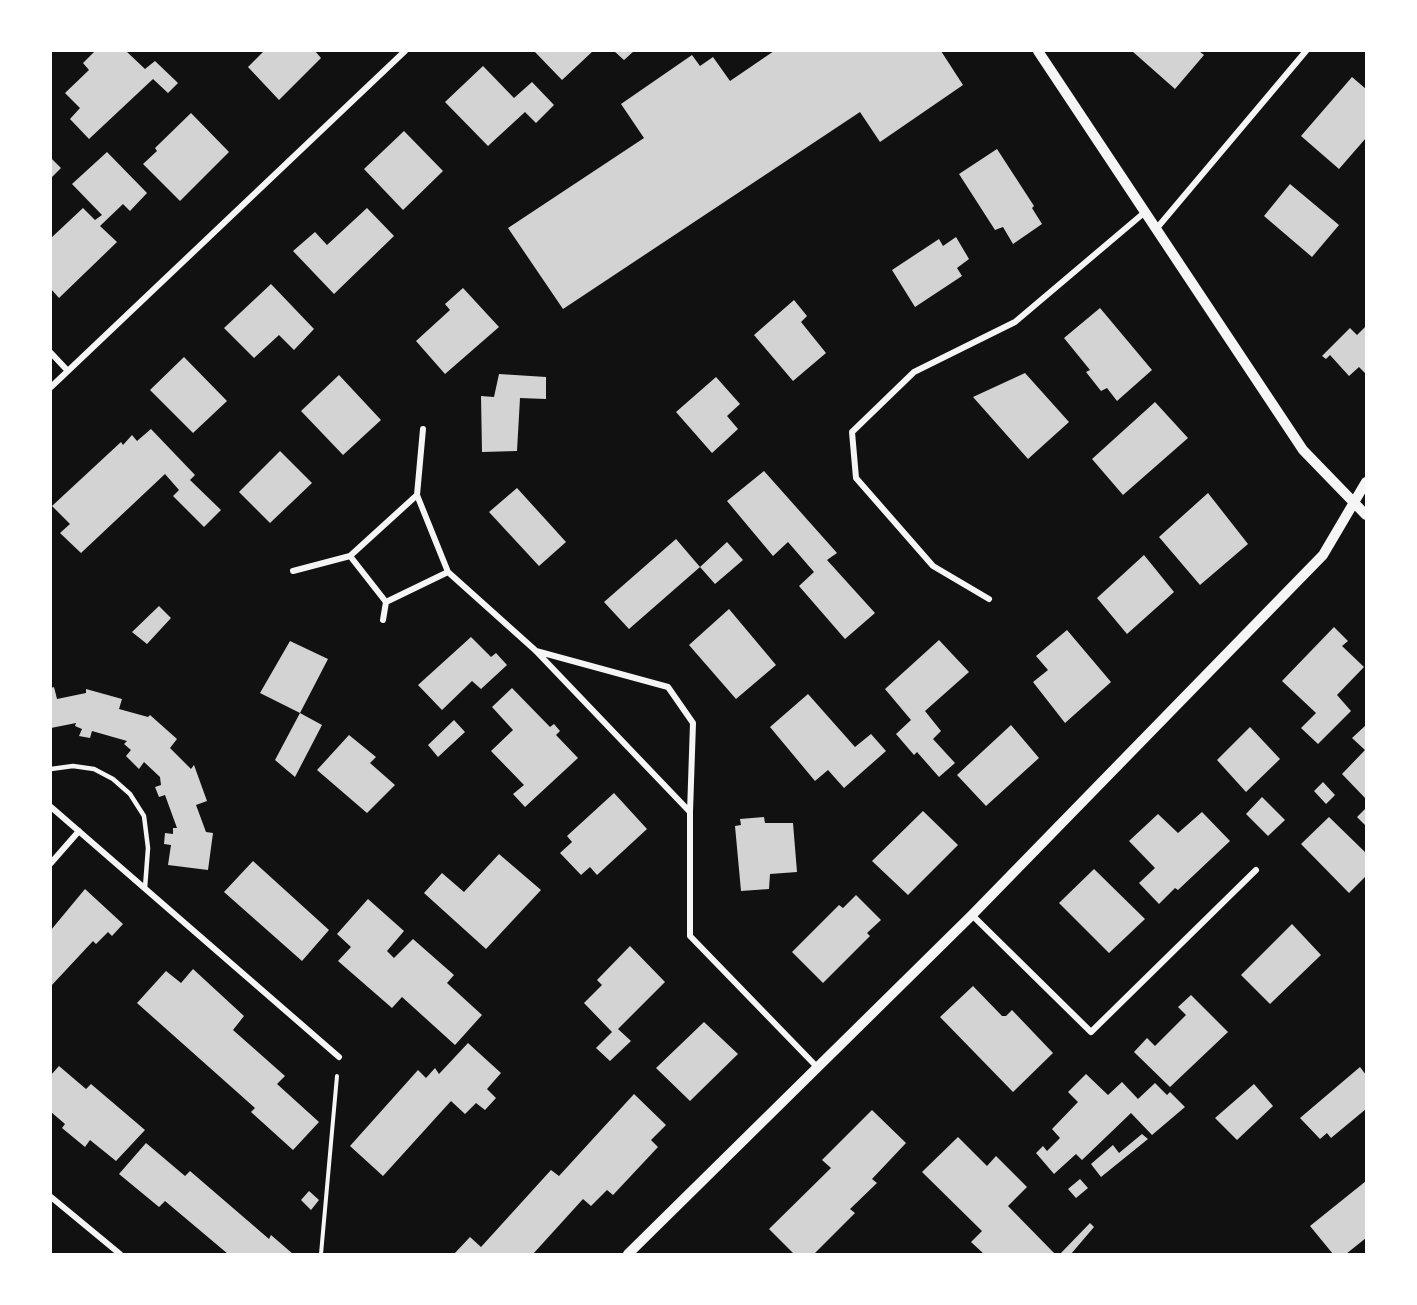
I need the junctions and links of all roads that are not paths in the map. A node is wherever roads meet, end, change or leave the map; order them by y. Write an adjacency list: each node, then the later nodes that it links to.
1 (405, 51): 7 (street)
2 (1038, 51): 4 (street)
3 (1306, 51): 5 (street)
4 (1145, 212): 5 (street); 17 (street)
5 (1157, 228): 12 (street)
6 (51, 353): 7 (street)
7 (68, 370): 8 (street)
8 (51, 387)
9 (423, 429): 11 (street)
10 (1366, 482): 12 (street)
11 (417, 495): 14 (street); 16 (street)
12 (1354, 503): 13 (street); 28 (street)
13 (1366, 515)
14 (350, 556): 15 (street); 18 (street)
15 (293, 571)
16 (448, 572): 18 (street); 20 (street)
17 (989, 599)
18 (386, 602): 19 (street)
19 (383, 620)
20 (535, 651): 23 (street); 23 (street)
21 (51, 769): 27 (lane)
22 (51, 807): 24 (street)
23 (690, 812): 30 (street)
24 (79, 831): 25 (street); 27 (street)
25 (51, 863)
26 (1256, 870): 28 (street)
27 (145, 888): 29 (street)
28 (972, 915): 30 (street)
29 (339, 1057)
30 (819, 1069): 33 (street)
31 (51, 1197): 32 (street)
32 (120, 1254)
33 (628, 1254)

